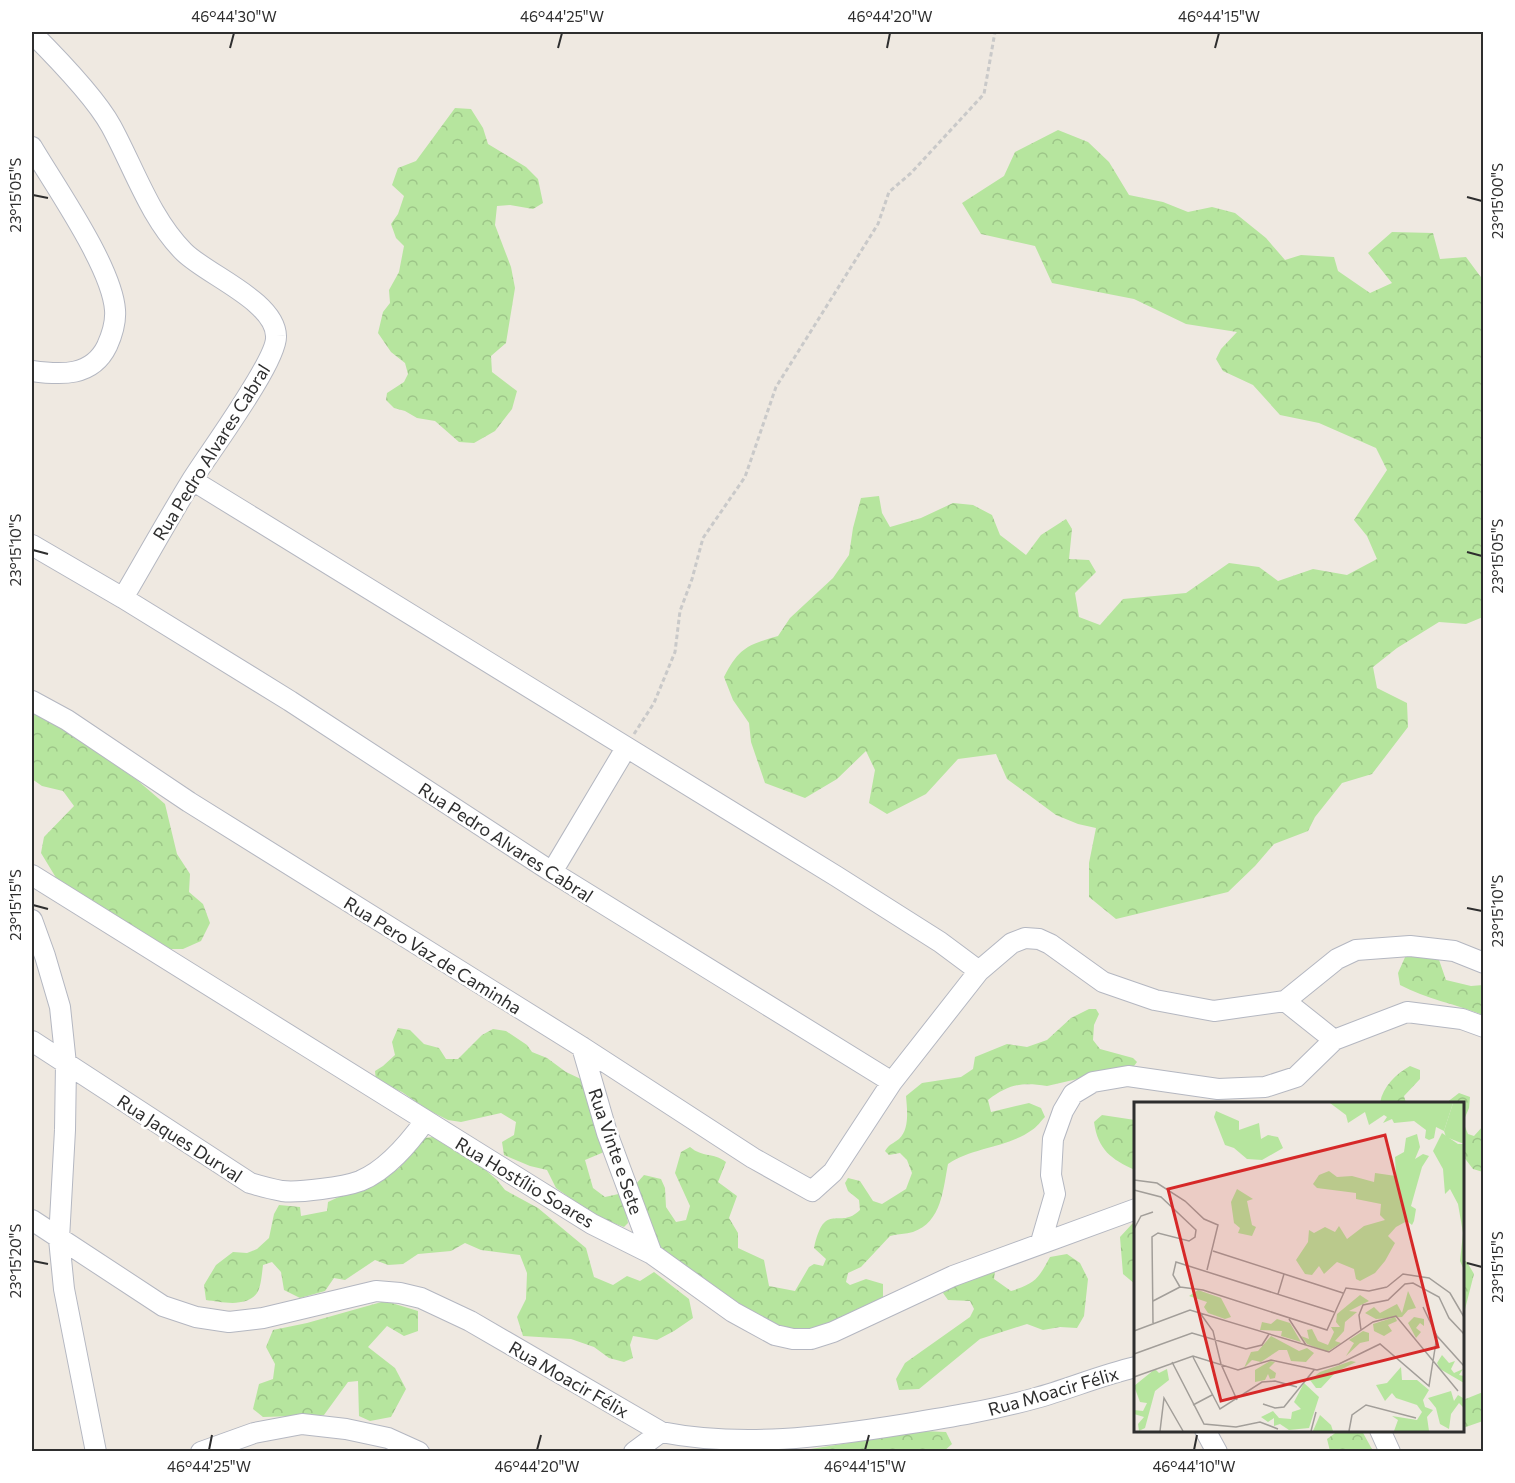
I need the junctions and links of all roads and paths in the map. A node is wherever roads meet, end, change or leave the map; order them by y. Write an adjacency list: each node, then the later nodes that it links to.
1 (995, 32): 9 (path)
2 (32, 33): 5 (street, Rua Pedro Alvares Cabral)
3 (32, 147): 4 (street)
4 (32, 371)
5 (192, 480): 7 (street, Rua Pedro Alvares Cabral); 9 (street)
6 (32, 545): 7 (street, Rua Pedro Alvares Cabral)
7 (123, 598): 10 (street, Rua Pedro Alvares Cabral)
8 (32, 701): 19 (street, Rua Pero Vaz de Caminha)
9 (626, 748): 10 (street); 14 (street)
10 (552, 872): 21 (street, Rua Pedro Alvares Cabral)
11 (32, 875): 22 (street, Rua Hostílio Soares)
12 (32, 920): 20 (street)
13 (1484, 963): 15 (street)
14 (979, 971): 15 (street); 21 (street)
15 (1285, 1001): 17 (street)
16 (1484, 1027): 17 (street)
17 (1334, 1040): 26 (street)
18 (32, 1041): 20 (street, Rua Jaques Durval)
19 (582, 1047): 21 (street, Rua Pero Vaz de Caminha); 27 (street, Rua Vinte e Sete)
20 (66, 1064): 22 (street, Rua Jaques Durval); 25 (street)
21 (892, 1082)
22 (425, 1121): 27 (street, Rua Hostílio Soares)
23 (1134, 1210): 26 (street, Rua Hostílio Soares)
24 (32, 1220): 25 (street, Rua Moacir Félix)
25 (59, 1239): 29 (street, Rua Moacir Félix); 32 (street)
26 (1041, 1242): 27 (street, Rua Hostílio Soares)
27 (652, 1254)
28 (1134, 1367): 29 (street, Rua Moacir Félix)
29 (661, 1432): 35 (street)
30 (1206, 1432): 36 (street)
31 (1380, 1432): 37 (street)
32 (96, 1452)
33 (201, 1452): 34 (street)
34 (418, 1452)
35 (634, 1452)
36 (1217, 1452)
37 (1390, 1452)

